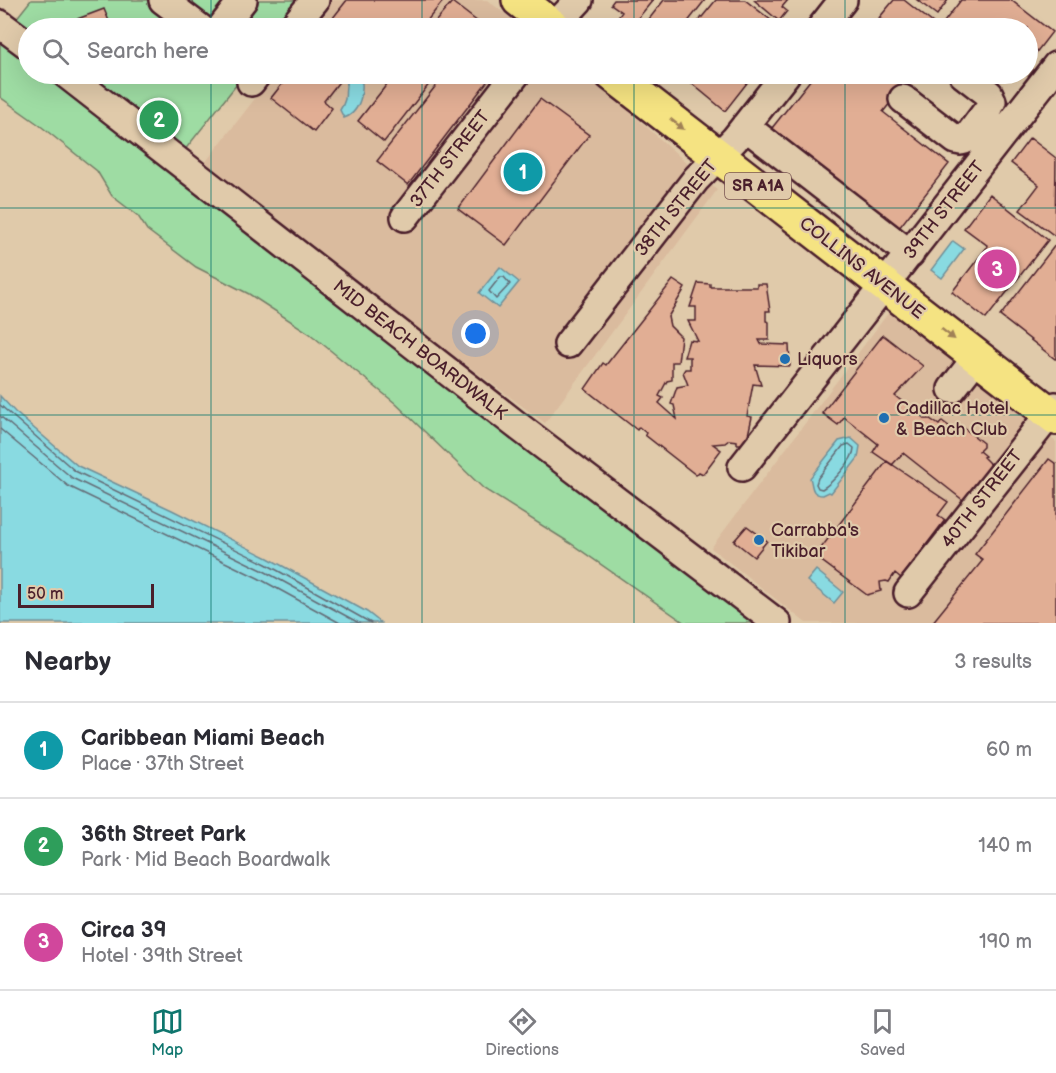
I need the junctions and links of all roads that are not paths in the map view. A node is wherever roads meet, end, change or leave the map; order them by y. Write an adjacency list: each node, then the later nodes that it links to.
1 (243, 0): 8 (street)
2 (315, 0): 9 (street)
3 (519, 0): 10 (main road)
4 (579, 0): 11 (street)
5 (843, 0): 12 (street)
6 (171, 6): 7 (street)
7 (187, 18)
8 (229, 18)
9 (300, 18)
10 (542, 18)
11 (563, 18)
12 (829, 18)
13 (0, 24): 14 (street)
14 (18, 38)
15 (1056, 66): 24 (street, 39TH STREET)
16 (79, 84): 35 (street, MID BEACH BOARDWALK)
17 (508, 84): 26 (street, 37TH STREET)
18 (625, 84): 25 (main road, COLLINS AVENUE / SR A1A, one-way to 25)
19 (778, 84): 22 (street, 38TH STREET)
20 (976, 84): 23 (street)
21 (903, 99): 23 (street)
22 (745, 126): 25 (street, 38TH STREET); 27 (street)
23 (975, 127): 24 (street)
24 (996, 143): 27 (street, 39TH STREET)
25 (719, 156): 28 (main road, COLLINS AVENUE / SR A1A); 29 (street, 38TH STREET)
26 (405, 217)
27 (910, 254): 28 (street, 39TH STREET)
28 (885, 286): 30 (main road, COLLINS AVENUE / SR A1A, one-way to 30); 33 (street, 39TH STREET)
29 (568, 344)
30 (977, 357): 31 (street); 32 (main road, COLLINS AVENUE / SR A1A)
31 (952, 389)
32 (1054, 412): 34 (street, 40TH STREET)
33 (742, 467)
34 (908, 593)
35 (777, 623)

